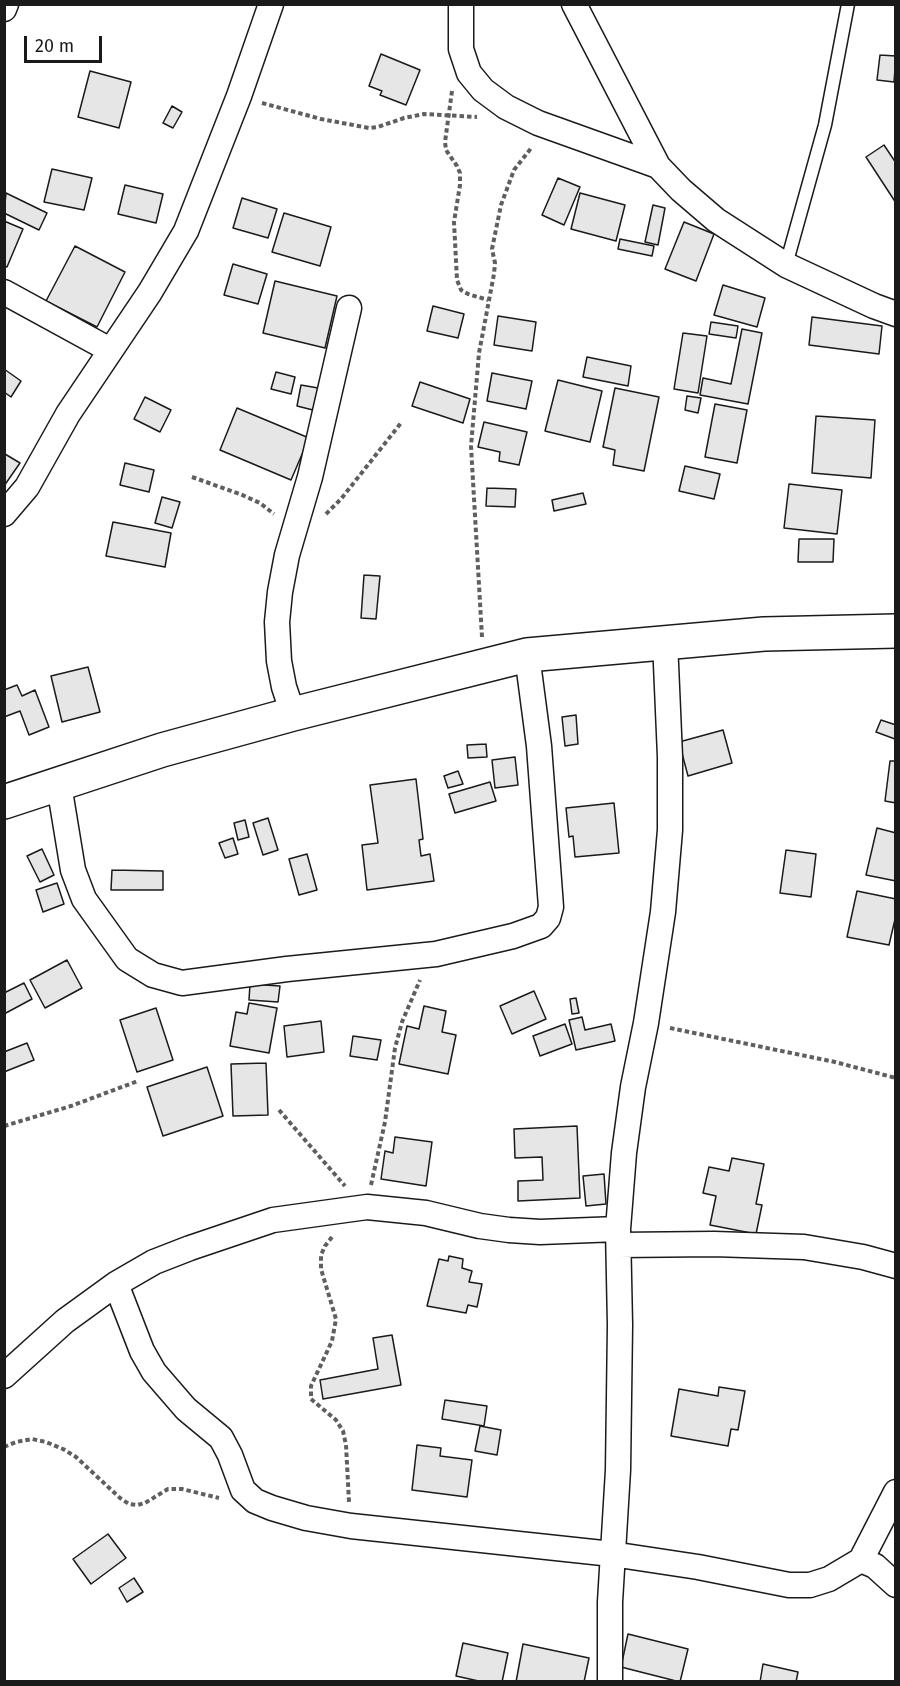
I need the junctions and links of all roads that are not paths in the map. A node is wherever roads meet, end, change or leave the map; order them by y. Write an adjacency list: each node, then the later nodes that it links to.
1 (6, 4): 6 (street)
2 (271, 4): 12 (street)
3 (461, 4): 7 (street)
4 (574, 4): 7 (street)
5 (848, 4): 8 (lane)
6 (4, 9)
7 (657, 166): 8 (street)
8 (786, 265): 11 (street)
9 (4, 292): 12 (street)
10 (349, 308): 17 (street)
11 (896, 314)
12 (110, 350): 13 (street)
13 (4, 514)
14 (896, 631): 15 (street)
15 (665, 641): 16 (street); 20 (street)
16 (527, 655): 17 (street); 18 (street)
17 (293, 714): 18 (street)
18 (59, 785): 19 (street)
19 (4, 802)
20 (619, 1237): 21 (street); 22 (street); 25 (street)
21 (896, 1266)
22 (116, 1284): 23 (street); 25 (street)
23 (4, 1376)
24 (896, 1492): 26 (street)
25 (612, 1554): 26 (street); 28 (street)
26 (861, 1560): 27 (street)
27 (896, 1585)
28 (610, 1682)

